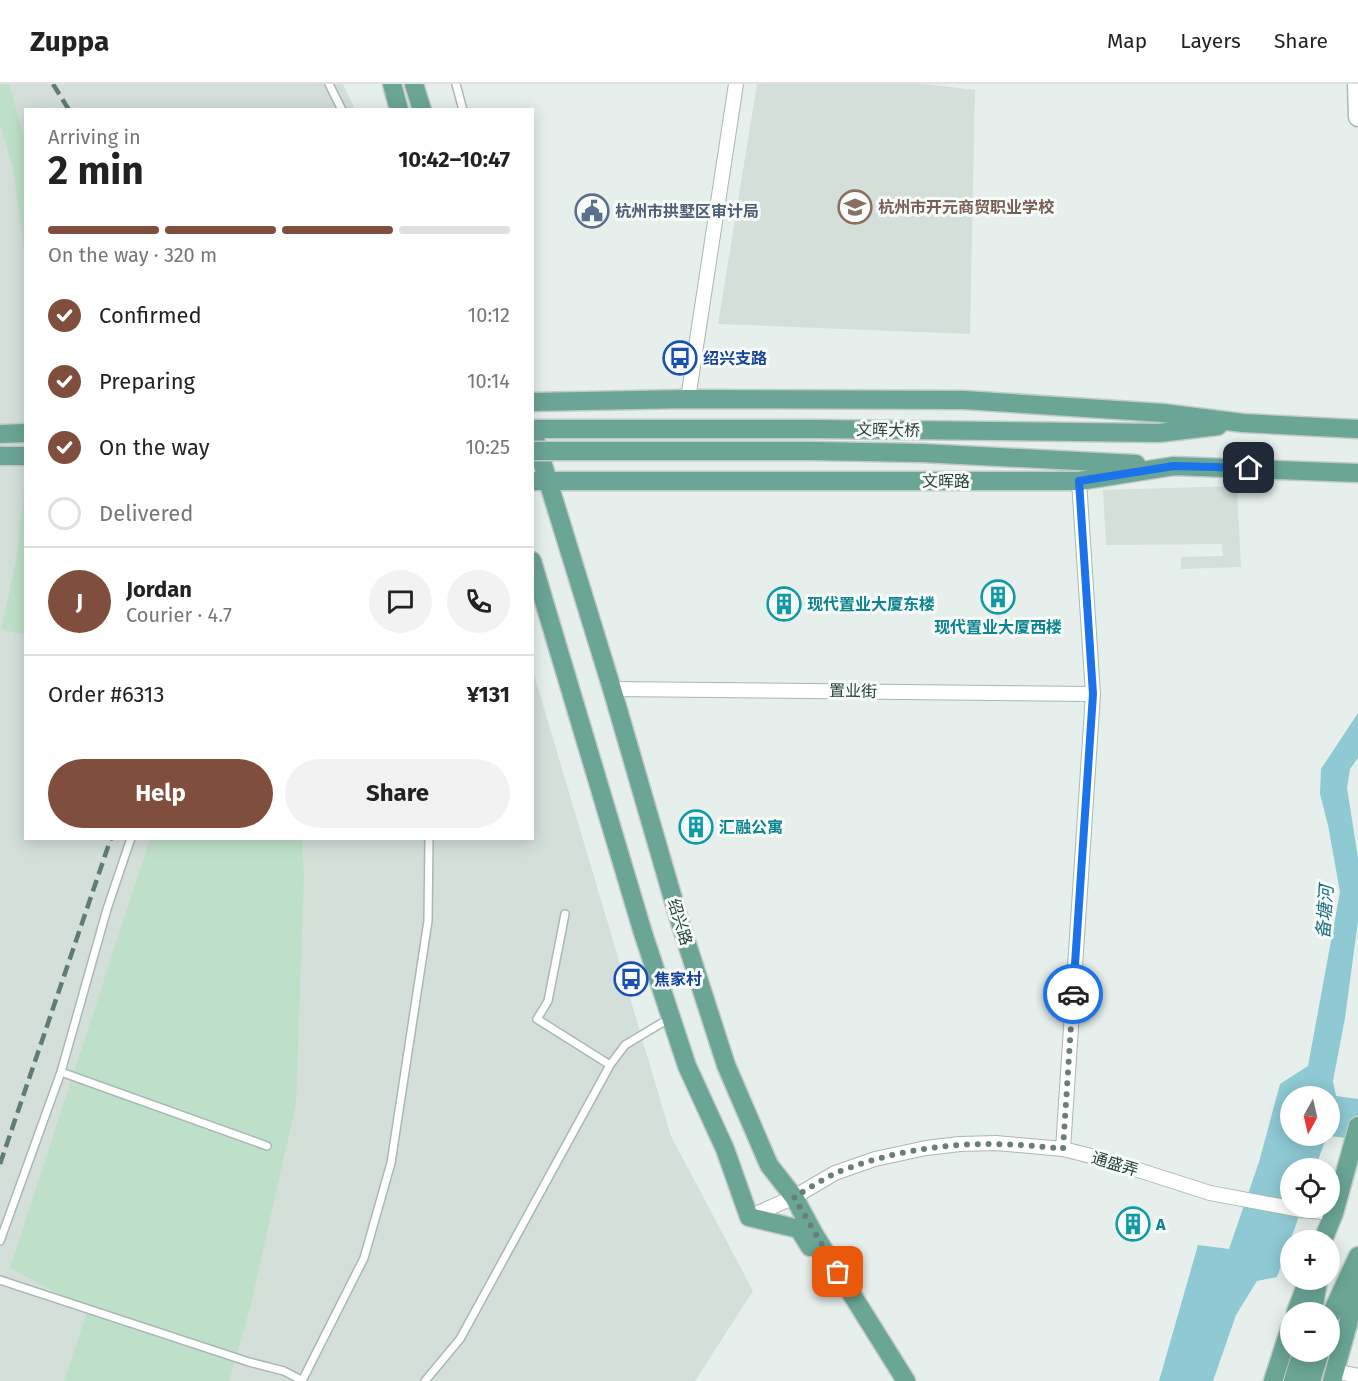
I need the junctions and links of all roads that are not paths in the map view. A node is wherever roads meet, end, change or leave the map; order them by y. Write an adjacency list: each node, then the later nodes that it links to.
1 (329, 84): 7 (lane)
2 (392, 84): 8 (main road)
3 (414, 84): 9 (main road)
4 (456, 84): 10 (lane)
5 (736, 84): 12 (street)
6 (1357, 84): 11 (main road)
7 (341, 108)
8 (398, 108)
9 (421, 108)
10 (462, 108)
11 (1358, 117)
12 (688, 399): 13 (main road); 14 (main road)
13 (534, 402)
14 (1243, 423): 15 (main road, 文晖大桥); 16 (main road)
15 (534, 429)
16 (1358, 429)
17 (0, 434): 18 (main road)
18 (24, 434)
19 (534, 442): 25 (main road, 绍兴路)
20 (534, 451): 23 (main road, 文晖大桥, bridge)
21 (0, 456): 22 (main road)
22 (24, 456)
23 (1174, 466): 24 (main road, 文晖路); 26 (main road, 文晖路)
24 (1358, 474)
25 (540, 481): 26 (main road, 文晖路); 28 (main road, 绍兴路)
26 (1079, 481): 29 (street)
27 (534, 568): 33 (main road)
28 (612, 689): 29 (street, 置业街); 40 (main road, 绍兴路)
29 (1093, 694): 38 (street)
30 (130, 840): 35 (lane)
31 (429, 840): 53 (lane)
32 (565, 914): 34 (lane)
33 (671, 1017): 34 (lane); 42 (main road)
34 (610, 1065): 54 (lane)
35 (61, 1072): 37 (lane); 43 (lane)
36 (1356, 1134): 39 (main road)
37 (267, 1146)
38 (1063, 1149): 40 (street, 通盛弄); 41 (street, 通盛弄, bridge)
39 (1340, 1192)
40 (794, 1197): 42 (street, 通盛弄); 56 (main road, 绍兴路)
41 (1280, 1206)
42 (750, 1217): 55 (main road)
43 (0, 1241)
44 (1358, 1256): 47 (main road)
45 (1358, 1272): 51 (main road)
46 (0, 1280): 53 (lane)
47 (1336, 1302)
48 (1280, 1359): 57 (main road)
49 (1299, 1362): 58 (main road)
50 (1317, 1362): 59 (main road)
51 (1333, 1376): 52 (street)
52 (1358, 1376)
53 (303, 1381)
54 (425, 1381)
55 (892, 1381)
56 (906, 1381)
57 (1273, 1381)
58 (1293, 1381)
59 (1311, 1381)

